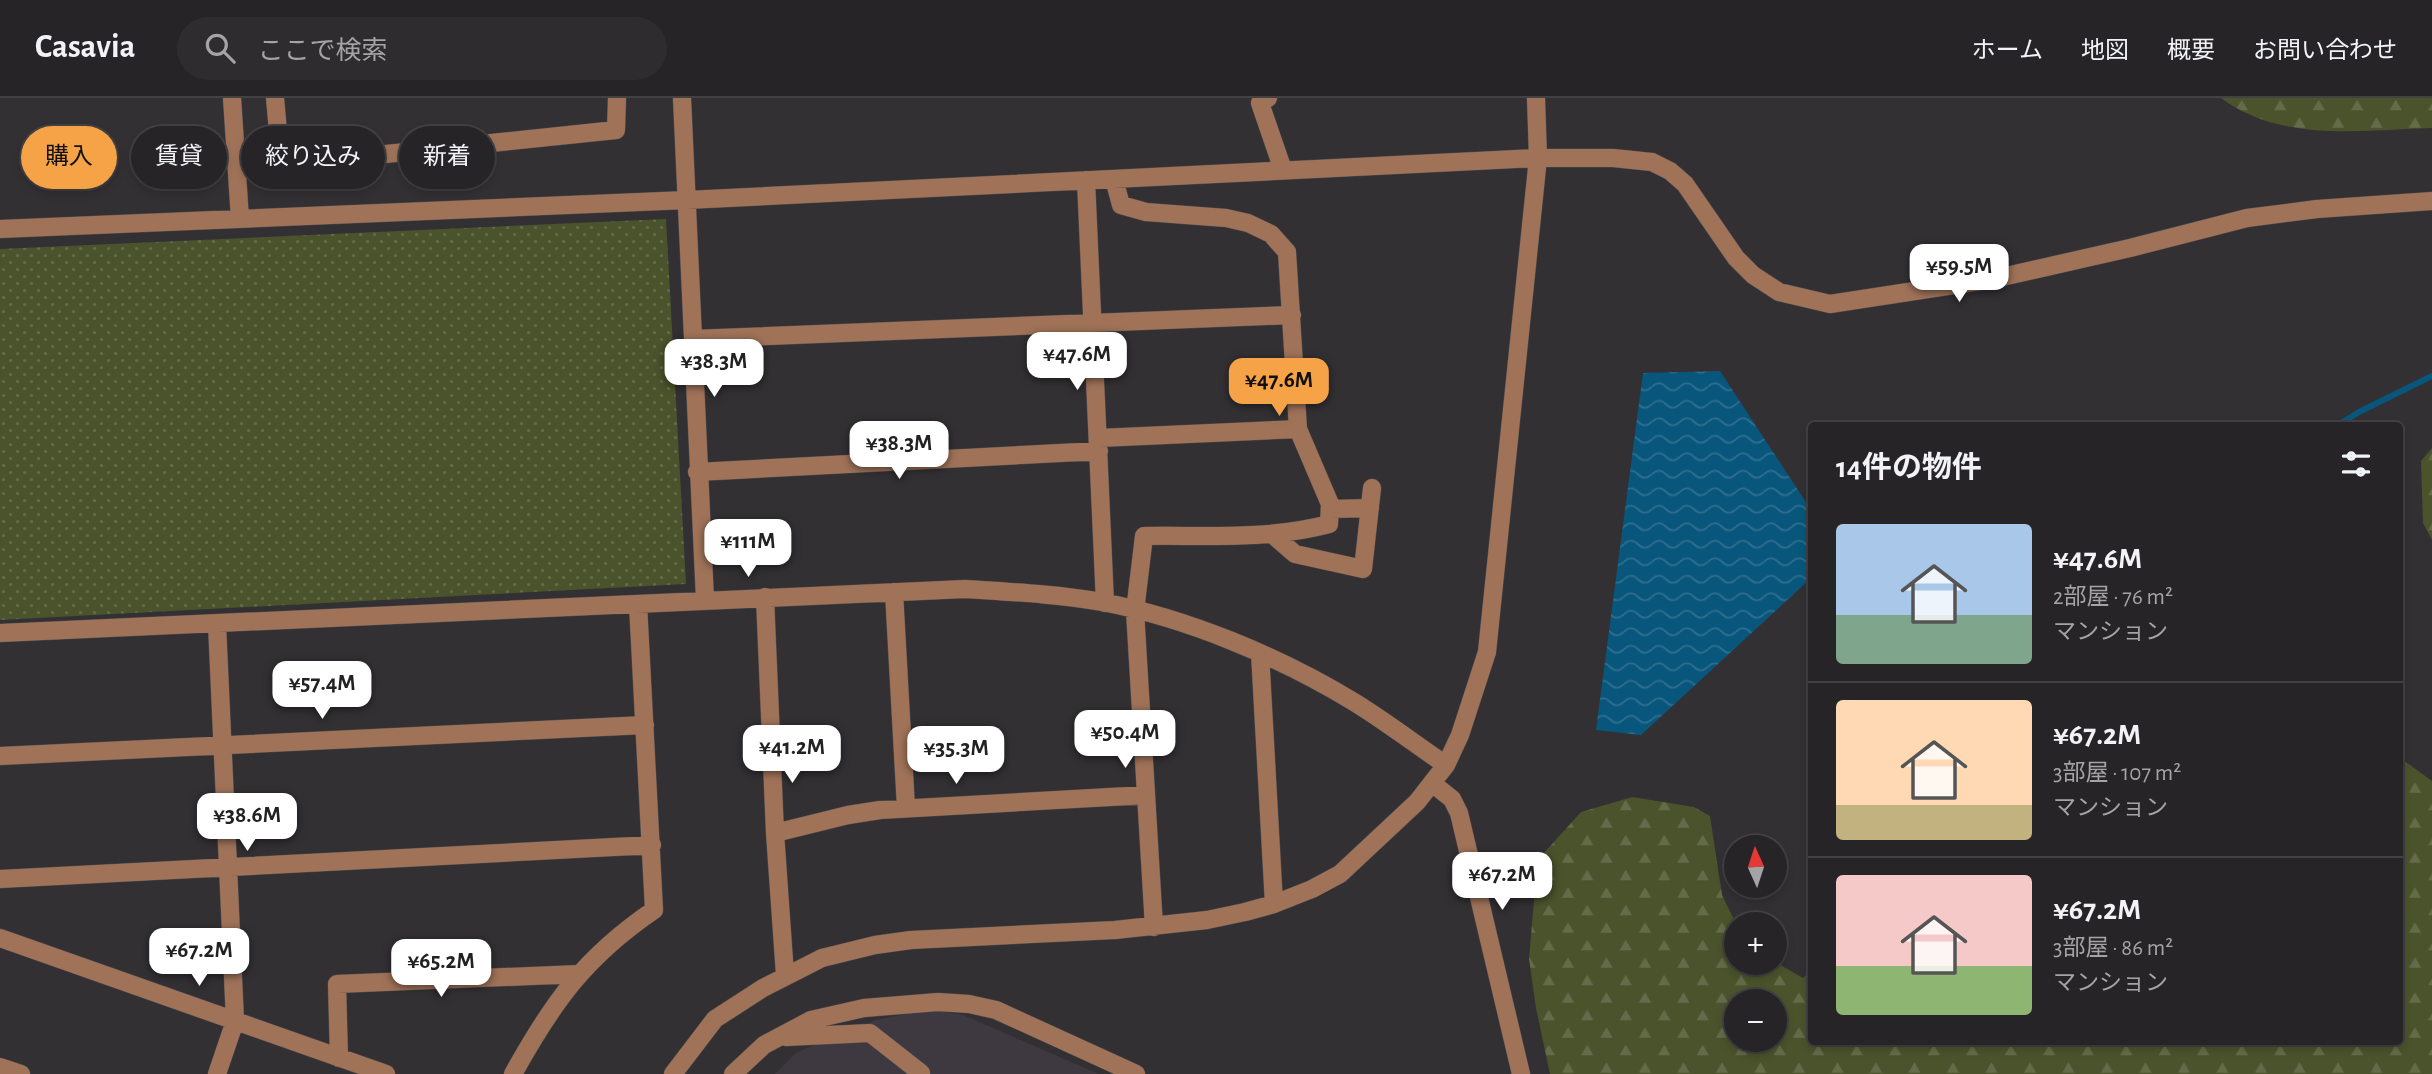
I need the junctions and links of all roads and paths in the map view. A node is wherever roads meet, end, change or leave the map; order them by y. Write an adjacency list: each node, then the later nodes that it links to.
1 (232, 98): 13 (street)
2 (275, 98): 3 (street)
3 (617, 98)
4 (682, 98): 11 (street)
5 (1268, 98): 8 (street)
6 (1536, 98): 7 (street)
7 (1538, 158): 8 (street); 12 (street); 37 (street)
8 (1283, 170): 9 (street)
9 (1114, 179): 10 (street); 15 (street)
10 (1086, 180): 11 (street); 16 (street)
11 (687, 200): 13 (street); 17 (street)
12 (2432, 201)
13 (240, 219): 14 (street)
14 (0, 229)
15 (1292, 314): 16 (street); 18 (street)
16 (1093, 323): 17 (street); 19 (street)
17 (693, 339): 20 (street)
18 (1298, 429): 19 (street); 23 (street)
19 (1099, 445): 20 (street); 28 (street)
20 (698, 472): 27 (street)
21 (1372, 488): 22 (street)
22 (1370, 508): 23 (street); 24 (street)
23 (1330, 509): 24 (street)
24 (1272, 534): 30 (street)
25 (894, 592): 26 (street); 28 (street); 40 (street)
26 (765, 597): 27 (street); 41 (street)
27 (705, 600): 29 (street)
28 (1105, 603): 30 (street)
29 (638, 604): 31 (street); 34 (street)
30 (1135, 611): 33 (street); 39 (street)
31 (217, 624): 32 (street); 35 (street)
32 (0, 633)
33 (1260, 653): 37 (street); 45 (street)
34 (645, 725): 35 (street); 42 (street)
35 (222, 746): 36 (street); 43 (street)
36 (0, 756)
37 (1446, 765): 38 (street)
38 (1432, 783): 45 (street); 62 (street)
39 (1146, 795): 40 (street); 46 (street)
40 (906, 808): 41 (street)
41 (775, 833): 49 (street)
42 (652, 845): 43 (street); 48 (street)
43 (229, 867): 44 (street); 50 (street)
44 (0, 879)
45 (1274, 904): 46 (street)
46 (1154, 927): 49 (street)
47 (0, 938): 50 (street)
48 (579, 974): 52 (street); 58 (street)
49 (785, 975): 59 (street)
50 (235, 1021): 52 (street); 56 (street)
51 (783, 1037): 54 (street); 60 (street); 61 (street)
52 (339, 1058): 57 (street)
53 (0, 1067): 55 (street)
54 (921, 1073)
55 (21, 1074)
56 (217, 1074)
57 (386, 1074)
58 (513, 1074)
59 (673, 1074)
60 (733, 1074)
61 (1136, 1074)
62 (1521, 1074)

